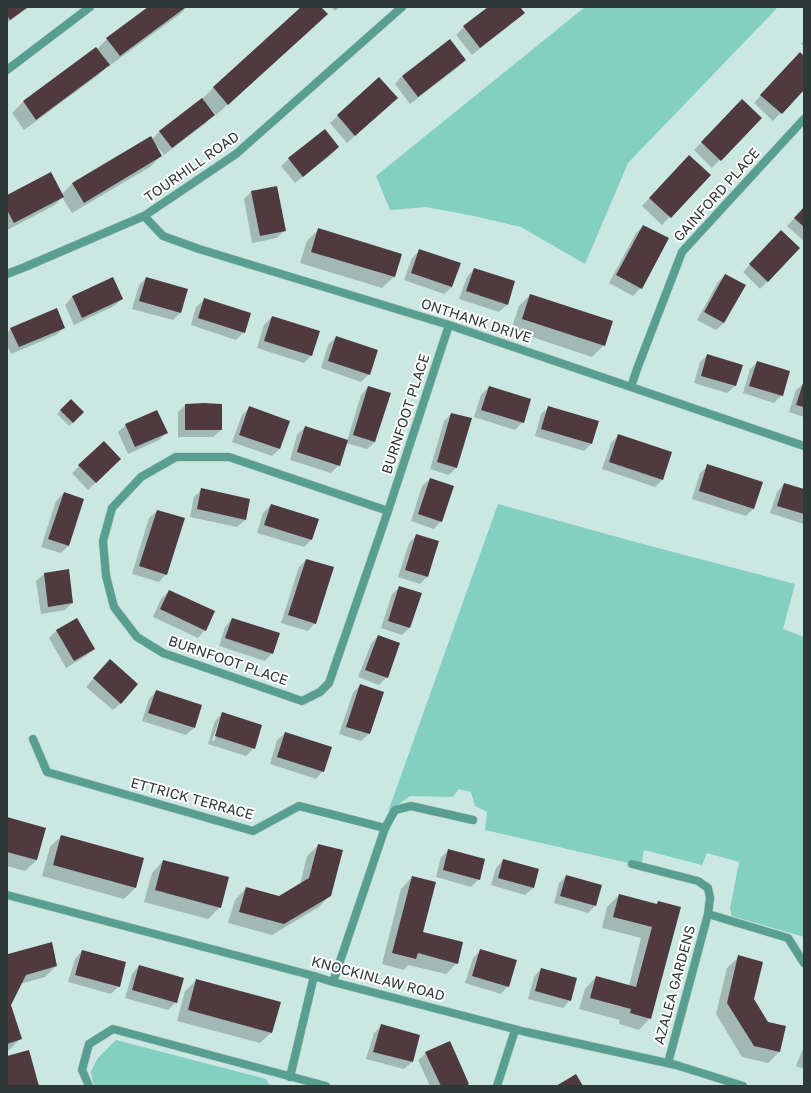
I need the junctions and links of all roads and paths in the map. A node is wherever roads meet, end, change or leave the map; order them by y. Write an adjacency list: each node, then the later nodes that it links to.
1 (90, 7): 4 (street)
2 (402, 7): 6 (street, TOURHILL ROAD)
3 (7, 59): 4 (street)
4 (10, 68)
5 (804, 119): 9 (street, GAINFORD PLACE)
6 (144, 216): 7 (street, TOURHILL ROAD); 8 (street, ONTHANK DRIVE)
7 (7, 274)
8 (449, 325): 9 (street, ONTHANK DRIVE); 11 (street, BURNFOOT PLACE)
9 (631, 387): 10 (street, ONTHANK DRIVE)
10 (804, 446)
11 (388, 511): 11 (street, BURNFOOT PLACE)
12 (33, 739): 14 (street, ETTRICK TERRACE)
13 (473, 820): 14 (street)
14 (385, 828): 20 (street)
15 (632, 864): 17 (street, AZALEA GARDENS)
16 (7, 895): 19 (street, KNOCKINLAW ROAD)
17 (708, 914): 18 (street, AZALEA GARDENS); 22 (street, AZALEA GARDENS)
18 (804, 963)
19 (314, 976): 20 (street, KNOCKINLAW ROAD); 23 (street)
20 (333, 982): 21 (street, KNOCKINLAW ROAD)
21 (515, 1030): 22 (street, KNOCKINLAW ROAD); 26 (street)
22 (668, 1062): 27 (street, KNOCKINLAW ROAD)
23 (290, 1077): 24 (street); 25 (street)
24 (89, 1086)
25 (326, 1086)
26 (498, 1086)
27 (743, 1086)

